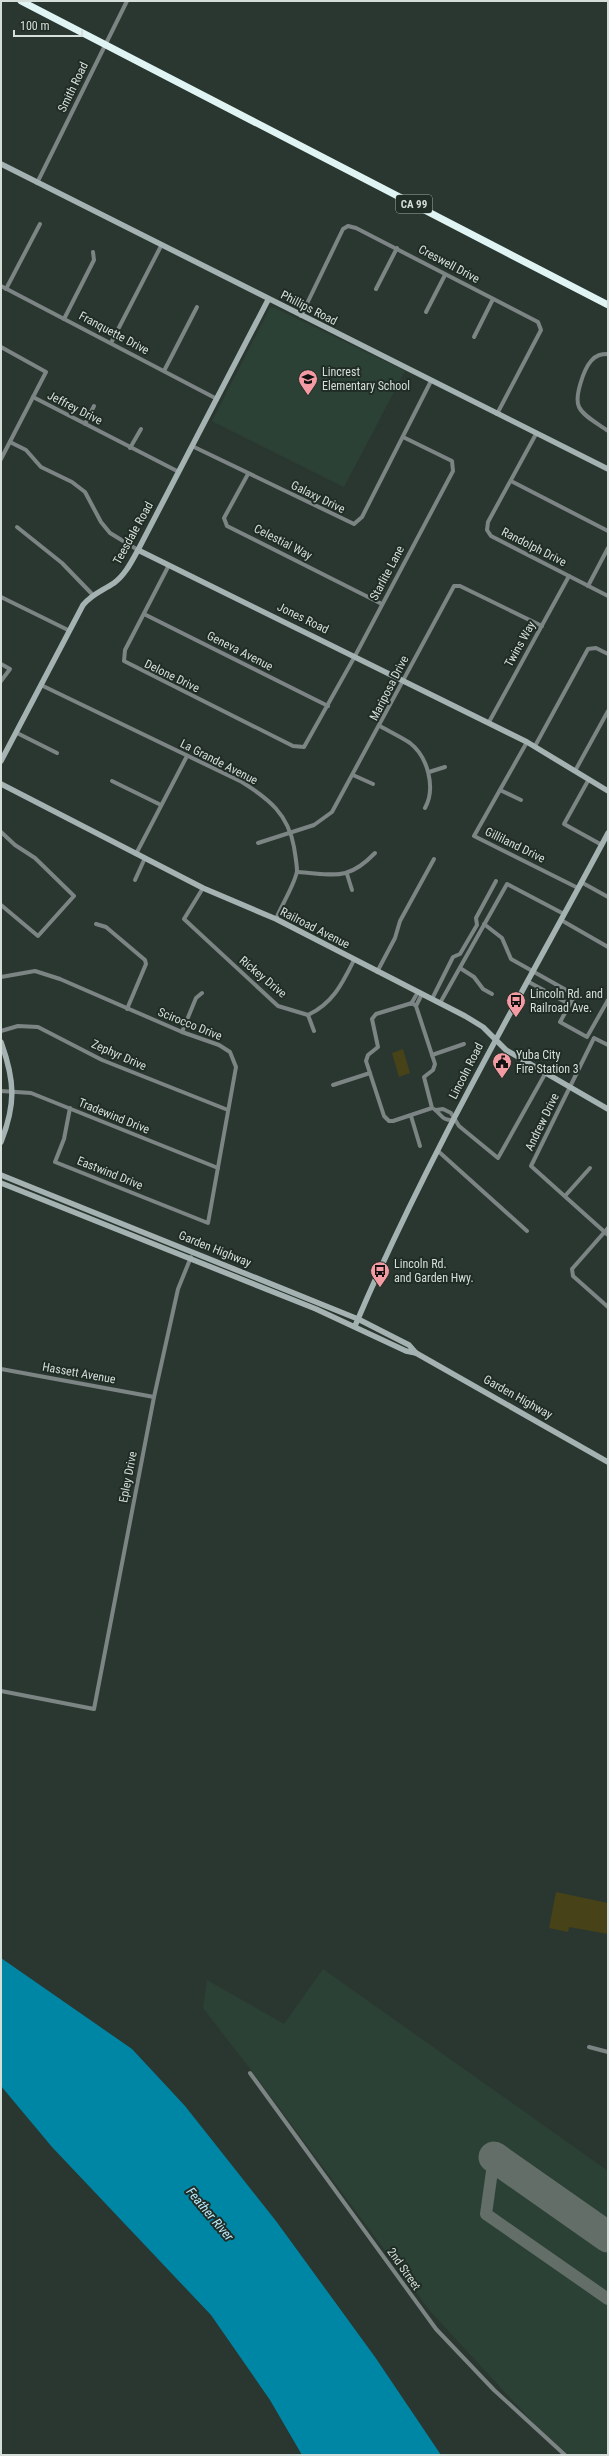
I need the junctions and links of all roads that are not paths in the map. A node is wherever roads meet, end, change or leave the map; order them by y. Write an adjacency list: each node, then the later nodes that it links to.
1 (21, 1): 3 (highway, CA 99)
2 (127, 1): 3 (street, Smith Road)
3 (105, 45): 5 (street, Smith Road); 16 (highway, CA 99)
4 (1, 164): 5 (street, Phillips Road)
5 (37, 183): 7 (street, Phillips Road)
6 (40, 224): 12 (street)
7 (161, 246): 15 (street, Phillips Road); 22 (street)
8 (397, 248): 10 (street, Creswell Drive); 13 (street); 19 (street, Creswell Drive)
9 (93, 252): 20 (street)
10 (445, 274): 14 (street, Creswell Drive); 18 (street)
11 (1, 286): 12 (street, Franquette Drive)
12 (6, 289): 20 (street, Franquette Drive)
13 (376, 289)
14 (493, 299): 21 (street); 30 (street, Creswell Drive)
15 (268, 300): 19 (street, Phillips Road); 28 (street, Teesdale Road)
16 (608, 305)
17 (197, 307): 25 (street)
18 (426, 312)
19 (301, 316): 26 (street, Phillips Road)
20 (64, 319): 22 (street, Franquette Drive)
21 (474, 337)
22 (111, 343): 25 (street, Franquette Drive)
23 (1, 348): 27 (street, Jeffrey Drive)
24 (608, 354): 33 (street)
25 (164, 371): 28 (street, Franquette Drive)
26 (431, 381): 30 (street, Phillips Road); 35 (street, Galaxy Drive)
27 (33, 397): 31 (street, Jeffrey Drive); 36 (street)
28 (217, 399): 37 (street, Teesdale Road)
29 (94, 406): 31 (street)
30 (497, 414): 34 (street, Phillips Road)
31 (85, 424): 38 (street, Jeffrey Drive)
32 (141, 429): 38 (street)
33 (608, 431)
34 (536, 434): 40 (street, Phillips Road); 43 (street, Randolph Drive)
35 (403, 437): 42 (street, Galaxy Drive); 54 (street, Starlite Lane)
36 (10, 442): 39 (street); 47 (street, Jones Road)
37 (192, 446): 41 (street, Teesdale Road); 42 (street, Galaxy Drive)
38 (130, 448): 41 (street, Jeffrey Drive)
39 (1, 459)
40 (608, 469)
41 (178, 472): 47 (street, Teesdale Road)
42 (248, 474): 54 (street, Celestial Way)
43 (511, 481): 45 (street); 49 (street, Randolph Drive)
44 (17, 527): 51 (street)
45 (608, 531)
46 (608, 548): 50 (street)
47 (138, 550): 48 (street, Jones Road); 51 (street, Teesdale Road)
48 (169, 565): 55 (street, Delone Drive); 59 (street, Jones Road)
49 (569, 576): 50 (street, Randolph Drive); 56 (street, Twins Way)
50 (588, 586): 52 (street, Randolph Drive)
51 (92, 594): 57 (street, Teesdale Road)
52 (608, 596)
53 (1, 597): 57 (street)
54 (382, 604): 59 (street, Starlite Lane)
55 (144, 614): 64 (street, Geneva Avenue); 69 (street, Delone Drive)
56 (542, 626): 62 (street, Mariposa Drive); 66 (street, Twins Way)
57 (68, 630): 63 (street, Teesdale Road)
58 (608, 654): 71 (street)
59 (355, 656): 62 (street, Jones Road); 64 (street, Starlite Lane)
60 (1, 664): 61 (street)
61 (1, 681)
62 (403, 681): 66 (street, Jones Road); 67 (street, Mariposa Drive)
63 (41, 684): 68 (street, Teesdale Road); 73 (street, La Grande Avenue)
64 (328, 706): 69 (street, Starlite Lane)
65 (608, 711): 76 (street)
66 (489, 722): 70 (street, Jones Road)
67 (380, 726): 77 (street); 78 (street, Mariposa Drive)
68 (17, 733): 72 (street); 74 (street, Teesdale Road)
69 (308, 742)
70 (527, 742): 71 (street, Jones Road); 83 (street, Gilliland Drive)
71 (535, 746): 76 (street, Jones Road)
72 (57, 754)
73 (187, 756): 86 (street); 89 (street, La Grande Avenue)
74 (1, 761)
75 (445, 767): 77 (street)
76 (575, 771): 79 (street, Jones Road)
77 (429, 772): 87 (street)
78 (353, 775): 82 (street); 89 (street, Mariposa Drive)
79 (589, 779): 84 (street, Jones Road); 92 (street)
80 (112, 782): 86 (street)
81 (1, 784): 94 (street, Railroad Avenue)
82 (373, 784)
83 (500, 790): 85 (street); 103 (street, Gilliland Drive)
84 (608, 791)
85 (521, 800)
86 (161, 805): 94 (street)
87 (426, 808)
88 (1, 832): 106 (street)
89 (291, 832): 91 (street, Mariposa Drive); 97 (street, La Grande Avenue)
90 (608, 833): 92 (street, Lincoln Road)
91 (258, 844)
92 (602, 845): 101 (street, Lincoln Road)
93 (375, 853): 98 (street)
94 (136, 854): 95 (street, Railroad Avenue)
95 (145, 858): 99 (street); 102 (street, Railroad Avenue)
96 (434, 859): 116 (street)
97 (297, 872): 98 (street); 108 (street)
98 (347, 874): 104 (street)
99 (135, 880)
100 (496, 881): 122 (street)
101 (581, 882): 103 (street, Lincoln Road); 105 (street)
102 (203, 888): 108 (street, Railroad Avenue); 129 (street, Rickey Drive)
103 (578, 888): 107 (street, Lincoln Road)
104 (352, 890)
105 (608, 897)
106 (1, 905)
107 (564, 914): 109 (street, Lincoln Road); 111 (street)
108 (276, 919): 113 (street, Railroad Avenue)
109 (561, 920): 112 (street); 115 (street, Lincoln Road)
110 (96, 924): 128 (street)
111 (484, 924): 114 (street); 115 (street)
112 (608, 947)
113 (354, 960): 116 (street, Railroad Avenue); 129 (street)
114 (460, 968): 121 (street); 124 (street)
115 (532, 971): 118 (street, Lincoln Road); 126 (street)
116 (377, 972): 120 (street, Railroad Avenue)
117 (1, 977): 128 (street, Scirocco Drive)
118 (527, 981): 126 (street); 133 (street, Lincoln Road)
119 (202, 993): 132 (street)
120 (420, 993): 122 (street, Railroad Avenue); 125 (street); 127 (street)
121 (492, 994)
122 (432, 999): 124 (street, Railroad Avenue)
123 (608, 1000): 126 (street)
124 (440, 1003): 133 (street, Railroad Avenue)
125 (412, 1004): 127 (street); 138 (street)
126 (569, 1004)
127 (416, 1006): 137 (street)
128 (127, 1009): 132 (street, Scirocco Drive)
129 (308, 1015): 131 (street)
130 (1, 1031): 147 (street, Zephyr Drive)
131 (314, 1031)
132 (182, 1032): 147 (street, Scirocco Drive)
133 (495, 1039): 139 (street, Railroad Avenue); 149 (street, Lincoln Road)
134 (1, 1042): 142 (street)
135 (464, 1044): 137 (street)
136 (608, 1045): 141 (street, Andrew Drive)
137 (432, 1055): 145 (street)
138 (370, 1073): 140 (street); 148 (street)
139 (545, 1074): 141 (street, Railroad Avenue); 149 (street)
140 (333, 1085)
141 (570, 1088): 146 (street, Railroad Avenue); 157 (street, Andrew Drive)
142 (14, 1091): 143 (street, Tradewind Drive); 144 (street, Tradewind Drive); 150 (street)
143 (1, 1092)
144 (70, 1108): 153 (street, Tradewind Drive); 158 (street, Eastwind Drive)
145 (434, 1109): 148 (street); 149 (street); 149 (street)
146 (608, 1109)
147 (228, 1110): 153 (street, Scirocco Drive)
148 (411, 1116): 151 (street)
149 (454, 1120): 152 (street, Lincoln Road)
150 (1, 1142)
151 (420, 1146)
152 (438, 1151): 160 (street); 165 (street, Lincoln Road)
153 (218, 1168): 158 (street, Scirocco Drive)
154 (590, 1168): 157 (street)
155 (1, 1175): 162 (street, Garden Highway)
156 (1, 1184): 163 (street, Garden Highway)
157 (565, 1196): 161 (street, Andrew Drive)
158 (208, 1223)
159 (608, 1228): 161 (street)
160 (527, 1231)
161 (606, 1233): 164 (street)
162 (193, 1252): 163 (street, Epley Drive); 165 (street, Garden Highway)
163 (190, 1259): 166 (street, Garden Highway); 169 (street, Epley Drive)
164 (608, 1307)
165 (358, 1319): 166 (street, Lincoln Road); 167 (street, Garden Highway)
166 (355, 1326): 167 (street, Garden Highway)
167 (416, 1353): 170 (street, Garden Highway)
168 (1, 1369): 169 (street, Hassett Avenue)
169 (154, 1397): 171 (street, Epley Drive)
170 (608, 1462)
171 (1, 1691)
172 (589, 2047): 173 (street)
173 (608, 2052)
174 (250, 2073): 175 (street, 2nd Street)
175 (565, 2455)

